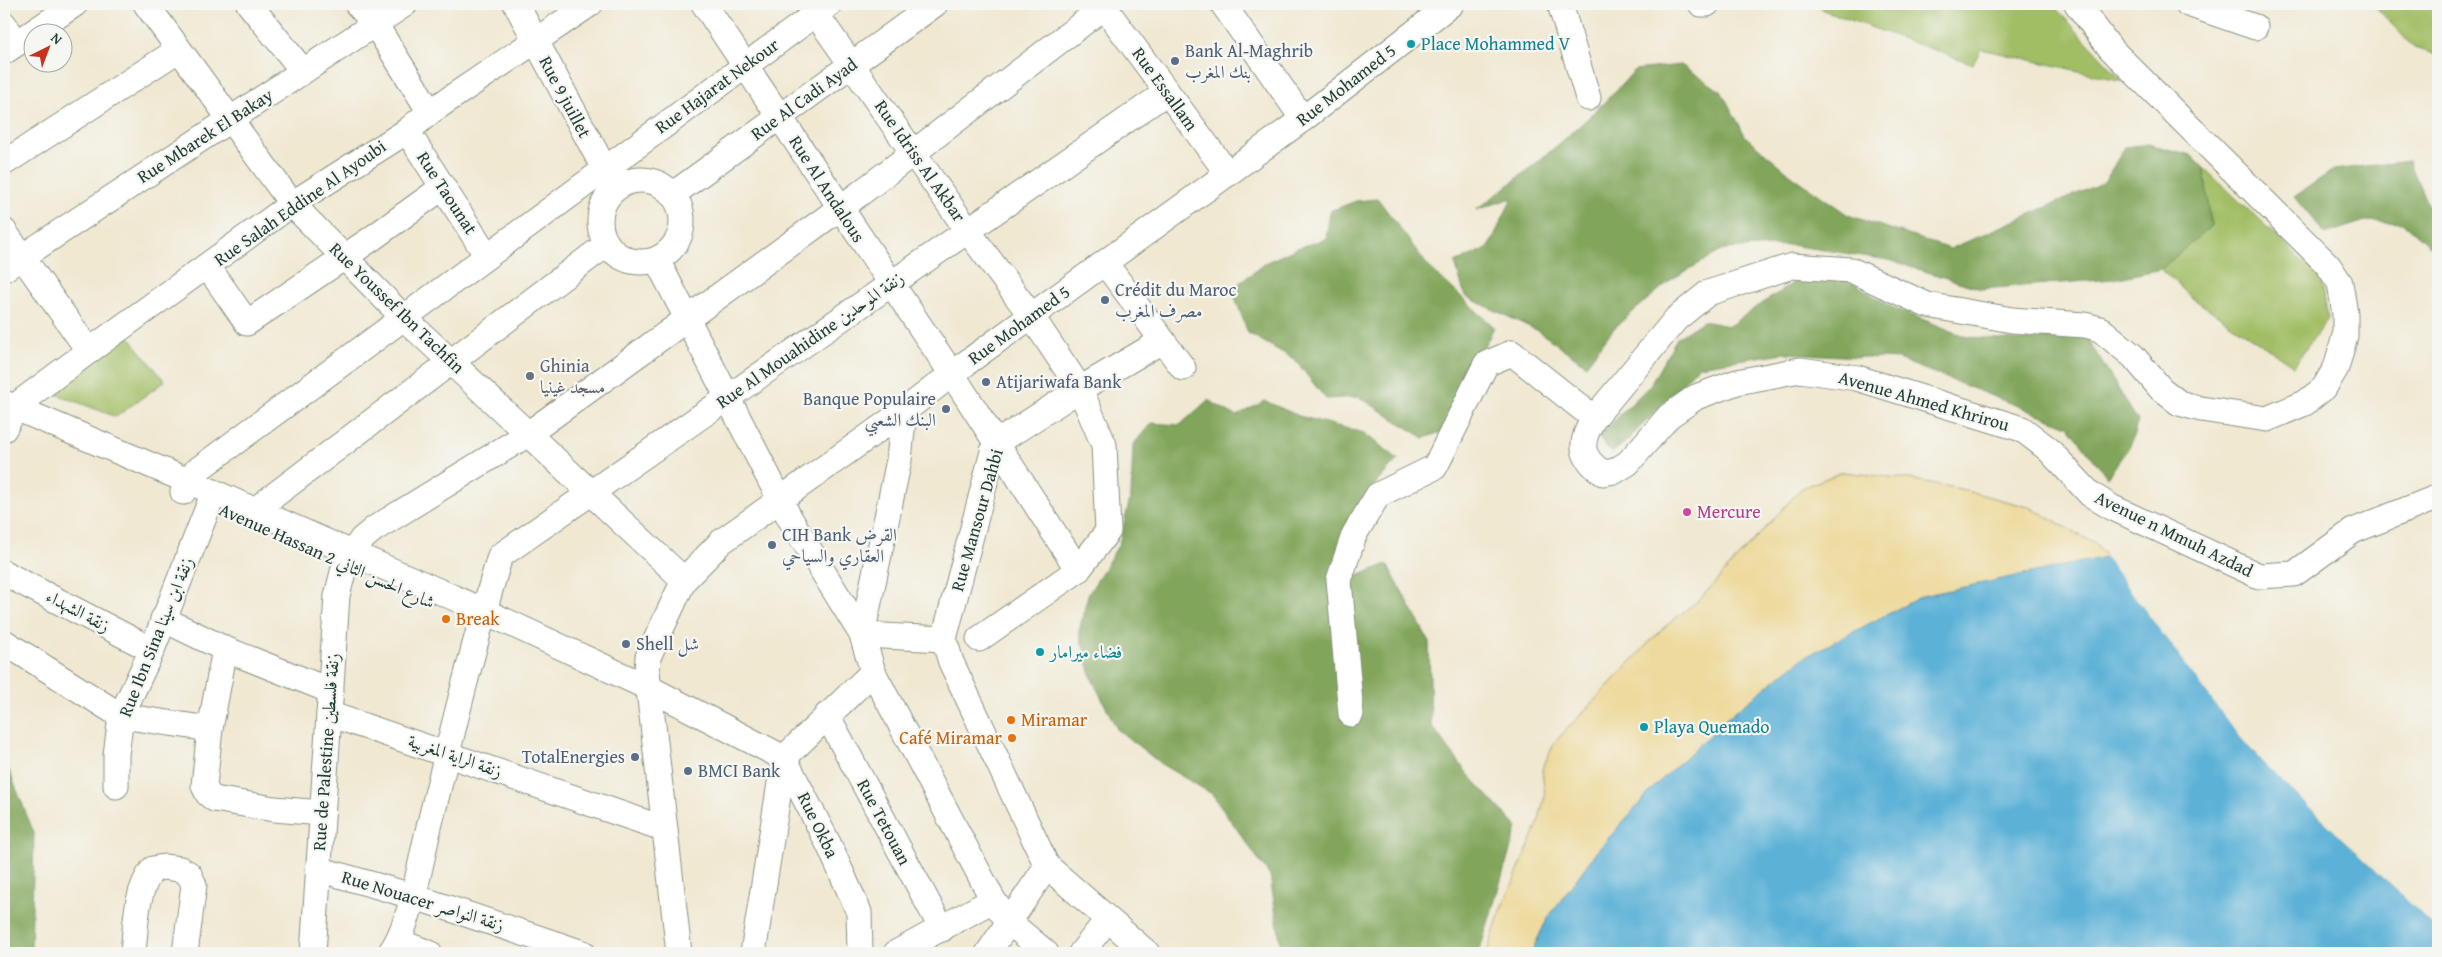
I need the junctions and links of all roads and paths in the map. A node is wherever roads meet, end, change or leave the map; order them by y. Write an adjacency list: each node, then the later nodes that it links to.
1 (75, 4): 19 (street)
2 (146, 4): 21 (street, Rue Youssef Ibn Tachfin)
3 (249, 4): 24 (street)
4 (357, 4): 17 (street)
5 (405, 4): 17 (street, Rue Mbarek El Bakay)
6 (516, 4): 20 (street, Rue 9 juillet)
7 (590, 4): 20 (street, Rue Salah Eddine Al Ayoubi)
8 (704, 4): 23 (street, Rue Al Andalous)
9 (935, 4): 22 (street, Rue Al Cadi Ayad)
10 (1223, 4): 29 (street)
11 (1451, 4): 29 (street, Rue Mohamed 5)
12 (1560, 4): 26 (street)
13 (2077, 4): 62 (street, Avenue Ahmed Khrirou)
14 (2188, 4): 18 (street)
15 (1105, 5): 25 (street, Rue Essallam); 32 (street)
16 (818, 7): 22 (street, Rue Idriss Al Akbar); 23 (street, Rue Hajarat Nekour)
17 (374, 24): 24 (street, Rue Mbarek El Bakay); 27 (street)
18 (2255, 27)
19 (8, 40)
20 (535, 41): 27 (street, Rue Salah Eddine Al Ayoubi); 35 (street, Rue 9 juillet)
21 (178, 50): 30 (street, Rue Youssef Ibn Tachfin); 33 (street)
22 (851, 65): 28 (street, Rue Al Cadi Ayad); 32 (street, Rue Idriss Al Akbar)
23 (745, 66): 28 (street, Rue Al Andalous); 35 (street, Rue Hajarat Nekour)
24 (303, 71): 30 (street, Rue Mbarek El Bakay)
25 (1167, 92): 34 (street, Rue Essallam); 41 (street, Rue Al Mouahidine زنقة الموحدين)
26 (1588, 98)
27 (430, 112): 31 (street, Rue Salah Eddine Al Ayoubi)
28 (780, 117): 37 (street, Rue Al Cadi Ayad); 39 (street, Rue Al Andalous)
29 (1303, 119): 34 (street, Rue Mohamed 5)
30 (230, 121): 38 (street, Rue Youssef Ibn Tachfin); 46 (street, Rue Mbarek El Bakay)
31 (407, 131): 36 (street, Rue Taounat); 38 (street, Rue Salah Eddine Al Ayoubi)
32 (914, 152): 39 (street); 41 (street, Rue Idriss Al Akbar)
33 (4, 163)
34 (1228, 174): 47 (street, Rue Mohamed 5)
35 (610, 179): 37 (street); 42 (street); 43 (street, Rue Hajarat Nekour)
36 (442, 188): 43 (street, Rue Taounat); 44 (street)
37 (672, 195): 45 (street)
38 (292, 204): 44 (street, Rue Youssef Ibn Tachfin); 48 (street, Rue Salah Eddine Al Ayoubi)
39 (840, 209): 49 (street, Rue Al Andalous); 52 (street)
40 (4, 231): 46 (street)
41 (968, 231): 49 (street, Rue Al Mouahidine زنقة الموحدين); 51 (street, Rue Idriss Al Akbar)
42 (607, 244): 45 (street); 55 (street)
43 (487, 256): 50 (street, Rue Hajarat Nekour)
44 (344, 258): 48 (street); 50 (street, Rue Youssef Ibn Tachfin)
45 (657, 260): 52 (street)
46 (12, 263): 54 (street)
47 (1105, 263): 51 (street, Rue Mohamed 5); 53 (street)
48 (208, 267): 54 (street, Rue Salah Eddine Al Ayoubi)
49 (890, 284): 57 (street, Rue Al Andalous); 59 (street, Rue Al Mouahidine زنقة الموحدين)
50 (403, 317): 55 (street, Rue Youssef Ibn Tachfin); 66 (street, Rue Hajarat Nekour)
51 (1032, 317): 57 (street, Rue Mohamed 5); 58 (street, Rue Idriss Al Akbar)
52 (687, 318): 59 (street); 63 (street)
53 (1162, 341): 56 (street); 58 (street, Rue Mansour Dahbi)
54 (89, 351): 61 (street, Rue Salah Eddine Al Ayoubi)
55 (450, 361): 63 (street, Rue Youssef Ibn Tachfin); 71 (street)
56 (1183, 368)
57 (952, 374): 60 (street, Rue Mohamed 5); 64 (street, Rue Al Andalous)
58 (1080, 389): 64 (street, Rue Mansour Dahbi); 73 (street, Rue Idriss Al Akbar)
59 (727, 398): 67 (street, Rue Al Mouahidine زنقة الموحدين); 70 (street)
60 (904, 411): 70 (street, Rue Mohamed 5); 78 (street)
61 (7, 414): 66 (street, Avenue Hassan 2 شارع الحسن الثاني)
62 (1594, 418): 65 (street, Avenue Ahmed Khrirou); 87 (street)
63 (528, 434): 67 (street, Rue Youssef Ibn Tachfin); 72 (street)
64 (995, 444): 73 (street, Rue Al Andalous); 80 (street, Rue Mansour Dahbi)
65 (2064, 467): 68 (street, Avenue n Mmuh Azdad)
66 (185, 486): 69 (street, Avenue Hassan 2 شارع الحسن الثاني)
67 (591, 492): 75 (street, Rue Youssef Ibn Tachfin); 76 (street, Rue Al Mouahidine زنقة الموحدين)
68 (2438, 497)
69 (212, 498): 71 (street, Avenue Hassan 2 شارع الحسن الثاني); 72 (street, Avenue Hassan 2 شارع الحسن الثاني); 77 (street, Rue Ibn Sina زنقة ابن سينا)
70 (780, 500): 75 (street, Rue Mohamed 5); 78 (street)
71 (255, 510): 72 (street, Avenue Hassan 2 شارع الحسن الثاني)
72 (348, 558): 76 (street, Avenue Hassan 2 شارع الحسن الثاني); 86 (street, Rue de Palestine زنقة فلسطين)
73 (1078, 570): 79 (street, Rue Idriss Al Akbar)
74 (4, 573): 83 (street, زنقة الشهداء)
75 (684, 580): 85 (street, Rue Mohamed 5)
76 (482, 617): 85 (street, Avenue Hassan 2 شارع الحسن الثاني); 91 (street, Rue Al Mouahidine زنقة الموحدين)
77 (164, 619): 82 (street, زنقة الراية المغربية); 83 (street, Rue Ibn Sina زنقة ابن سينا)
78 (862, 635): 80 (street); 84 (street)
79 (979, 638)
80 (944, 639): 96 (street)
81 (4, 642): 89 (street)
82 (225, 649): 86 (street, زنقة الراية المغربية); 90 (street)
83 (152, 650): 89 (street, Rue Ibn Sina زنقة ابن سينا)
84 (873, 672): 88 (street); 99 (street)
85 (649, 694): 92 (street); 95 (street, Rue Mohamed 5)
86 (330, 703): 91 (street, زنقة الراية المغربية); 94 (street, Rue de Palestine زنقة فلسطين)
87 (1351, 714)
88 (827, 715): 92 (street); 102 (street, Rue Tetouan)
89 (121, 716): 90 (street); 93 (street, Rue Ibn Sina زنقة ابن سينا)
90 (210, 729): 94 (street)
91 (447, 753): 95 (street, زنقة الراية المغربية); 98 (street, Rue Al Mouahidine زنقة الموحدين)
92 (784, 758): 110 (street); 111 (street, Rue Okba)
93 (116, 786)
94 (322, 813): 97 (street, Rue de Palestine زنقة فلسطين)
95 (666, 829): 109 (street, Rue Mohamed 5)
96 (1047, 866): 100 (street); 101 (street)
97 (318, 869): 98 (street, Rue Nouacer زنقة النواصر); 106 (street, Rue de Palestine زنقة فلسطين)
98 (412, 896): 103 (street, Rue Al Mouahidine زنقة الموحدين); 108 (street, Rue Nouacer زنقة النواصر)
99 (993, 900): 101 (street); 102 (street)
100 (1107, 920): 115 (street); 116 (street)
101 (1008, 921): 113 (street); 114 (street)
102 (942, 929): 112 (street)
103 (395, 948): 107 (street)
104 (133, 953): 105 (street)
105 (185, 953)
106 (313, 953)
107 (429, 953)
108 (584, 953)
109 (679, 953)
110 (753, 953)
111 (860, 953)
112 (896, 953)
113 (988, 953)
114 (1046, 953)
115 (1081, 953)
116 (1147, 953)

